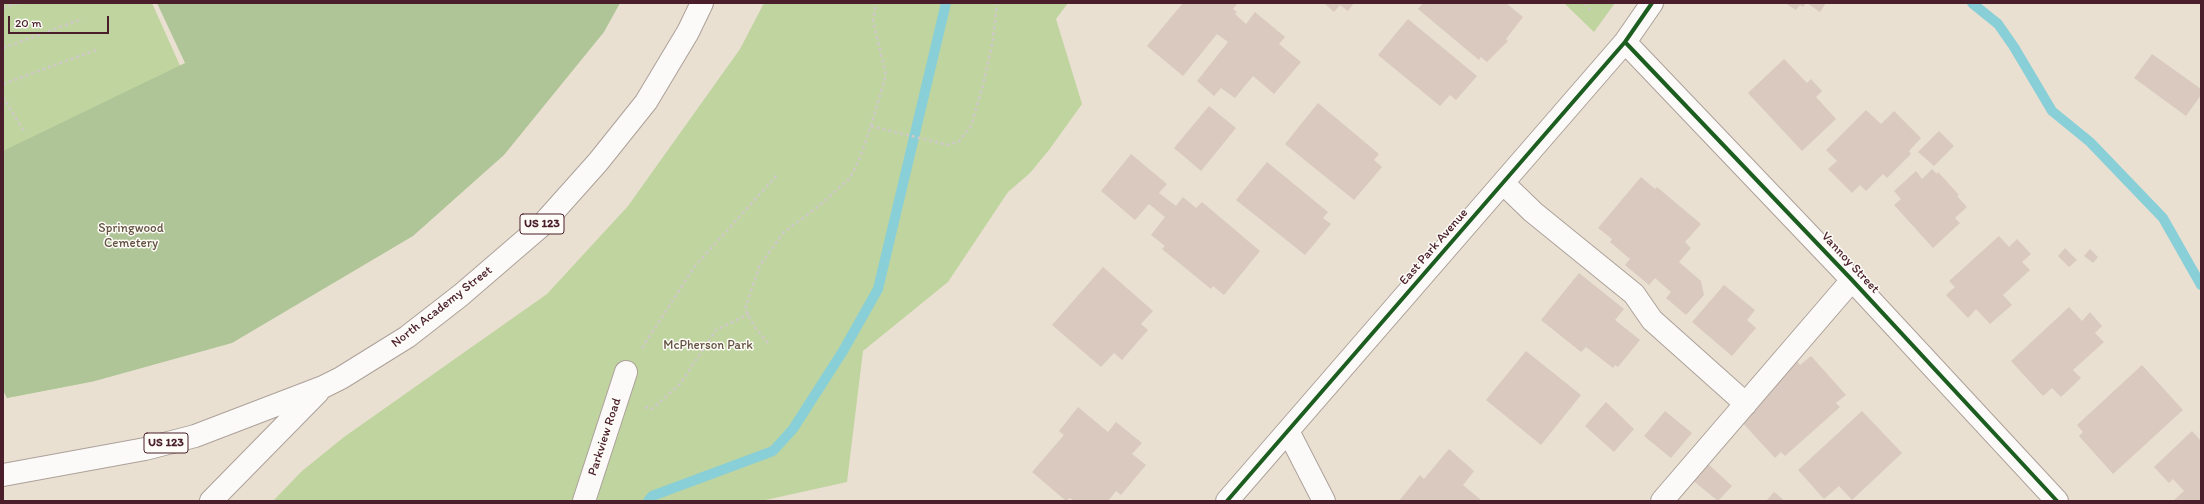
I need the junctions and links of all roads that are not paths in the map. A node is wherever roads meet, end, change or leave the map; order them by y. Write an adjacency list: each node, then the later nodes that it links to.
1 (702, 3): 7 (main road, North Academy Street / US 123)
2 (1652, 3): 3 (main road, East Park Avenue)
3 (1625, 42): 4 (main road, East Park Avenue); 5 (main road, Vannoy Street)
4 (1503, 183): 8 (main road); 9 (main road, East Park Avenue)
5 (1852, 280): 8 (main road); 16 (main road, Vannoy Street)
6 (626, 372): 12 (main road, Parkview Road)
7 (323, 387): 10 (main road, North Academy Street / US 123); 11 (main road)
8 (1746, 404): 15 (main road)
9 (1288, 431): 13 (main road, East Park Avenue); 14 (main road)
10 (3, 475)
11 (211, 501)
12 (584, 501)
13 (1227, 501)
14 (1324, 501)
15 (1662, 501)
16 (2056, 501)

